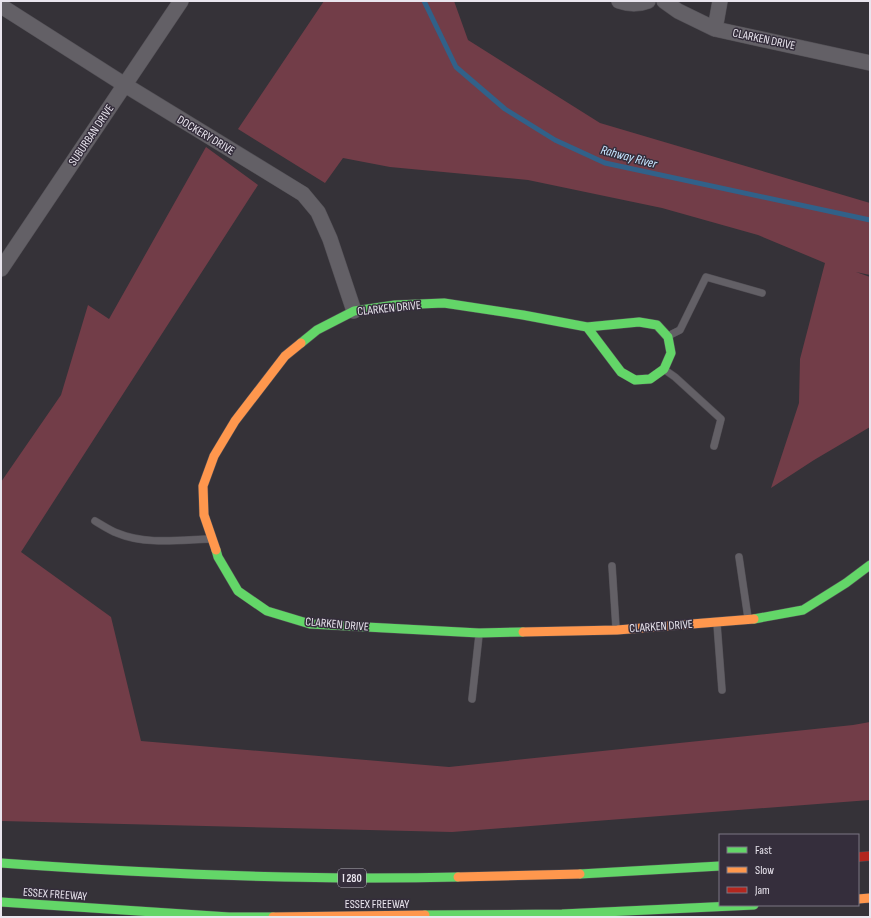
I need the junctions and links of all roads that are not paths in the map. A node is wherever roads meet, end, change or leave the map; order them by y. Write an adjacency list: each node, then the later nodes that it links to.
1 (181, 1): 9 (street, SUBURBAN DRIVE)
2 (619, 1): 3 (street)
3 (648, 1)
4 (664, 1): 7 (street, CLARKEN DRIVE)
5 (720, 1): 7 (street)
6 (1, 6): 9 (street, DOCKERY DRIVE)
7 (716, 29): 8 (street, CLARKEN DRIVE)
8 (870, 62)
9 (125, 85): 10 (street, SUBURBAN DRIVE); 12 (street, DOCKERY DRIVE)
10 (1, 269)
11 (762, 293): 14 (lane)
12 (354, 311): 13 (main road, CLARKEN DRIVE); 18 (main road, CLARKEN DRIVE)
13 (587, 327): 14 (main road, CLARKEN DRIVE); 15 (main road)
14 (668, 336): 15 (main road)
15 (664, 369): 16 (lane)
16 (714, 446)
17 (95, 522): 18 (lane)
18 (212, 538): 25 (main road, CLARKEN DRIVE)
19 (739, 557): 22 (lane)
20 (870, 565): 22 (main road, CLARKEN DRIVE)
21 (612, 566): 24 (lane)
22 (748, 620): 23 (main road, CLARKEN DRIVE)
23 (717, 622): 24 (main road, CLARKEN DRIVE); 26 (lane)
24 (617, 630): 25 (main road, CLARKEN DRIVE)
25 (479, 633): 27 (lane)
26 (722, 690)
27 (472, 699)
28 (870, 856): 29 (main road)
29 (859, 857)
30 (1, 863): 31 (main road, I 280)
31 (719, 866)
32 (870, 898): 33 (main road)
33 (859, 899)
34 (1, 902): 35 (main road, ESSEX FREEWAY)
35 (733, 906)

